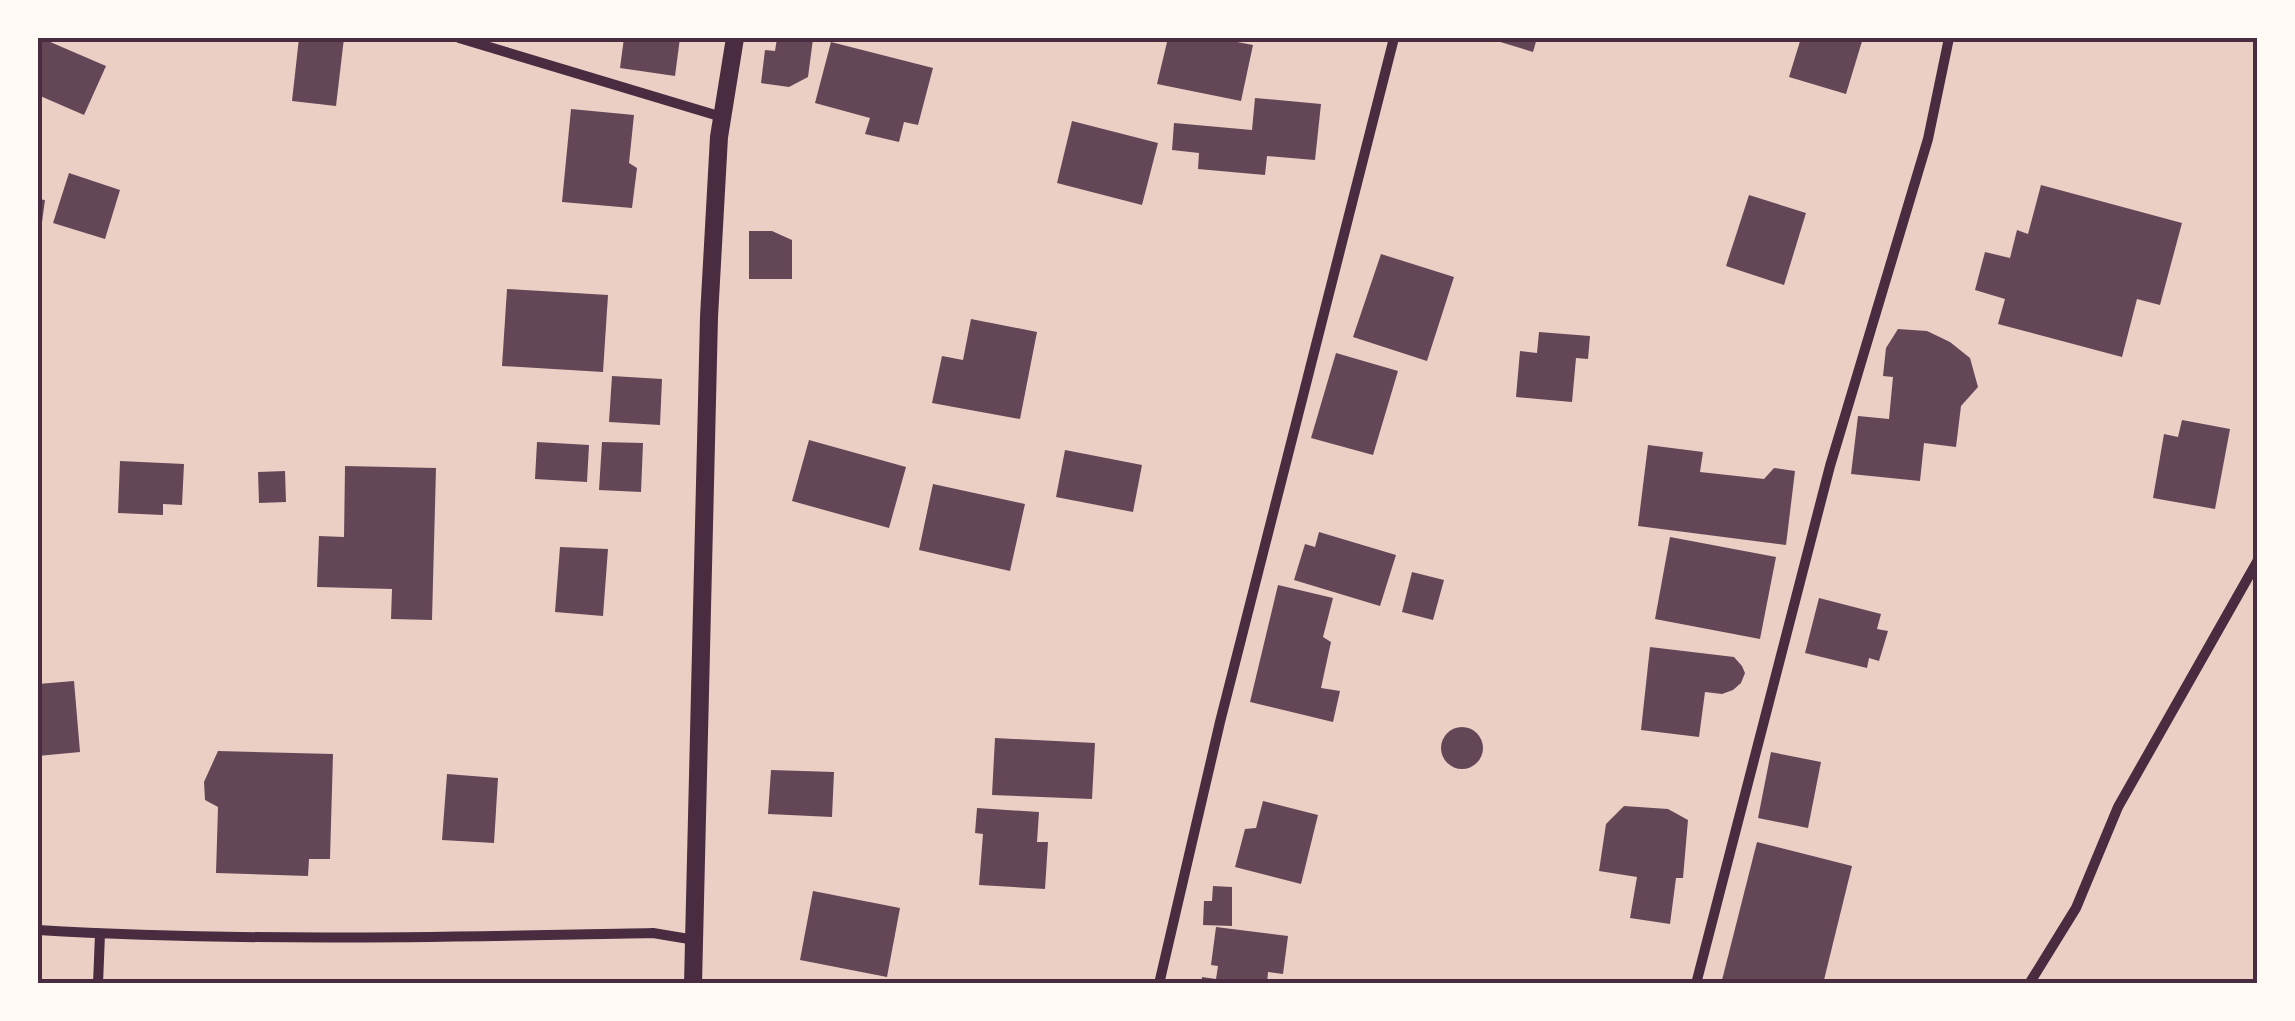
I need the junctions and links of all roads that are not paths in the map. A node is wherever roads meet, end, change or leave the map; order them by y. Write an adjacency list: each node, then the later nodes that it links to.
1 (459, 38): 5 (street)
2 (735, 38): 5 (street)
3 (1394, 38): 12 (street)
4 (1949, 38): 13 (street)
5 (722, 117): 9 (street)
6 (2258, 560): 14 (street)
7 (38, 930): 8 (street)
8 (100, 934): 9 (street); 10 (street)
9 (696, 940): 11 (street)
10 (98, 984)
11 (693, 984)
12 (1159, 984)
13 (1696, 984)
14 (2028, 984)

